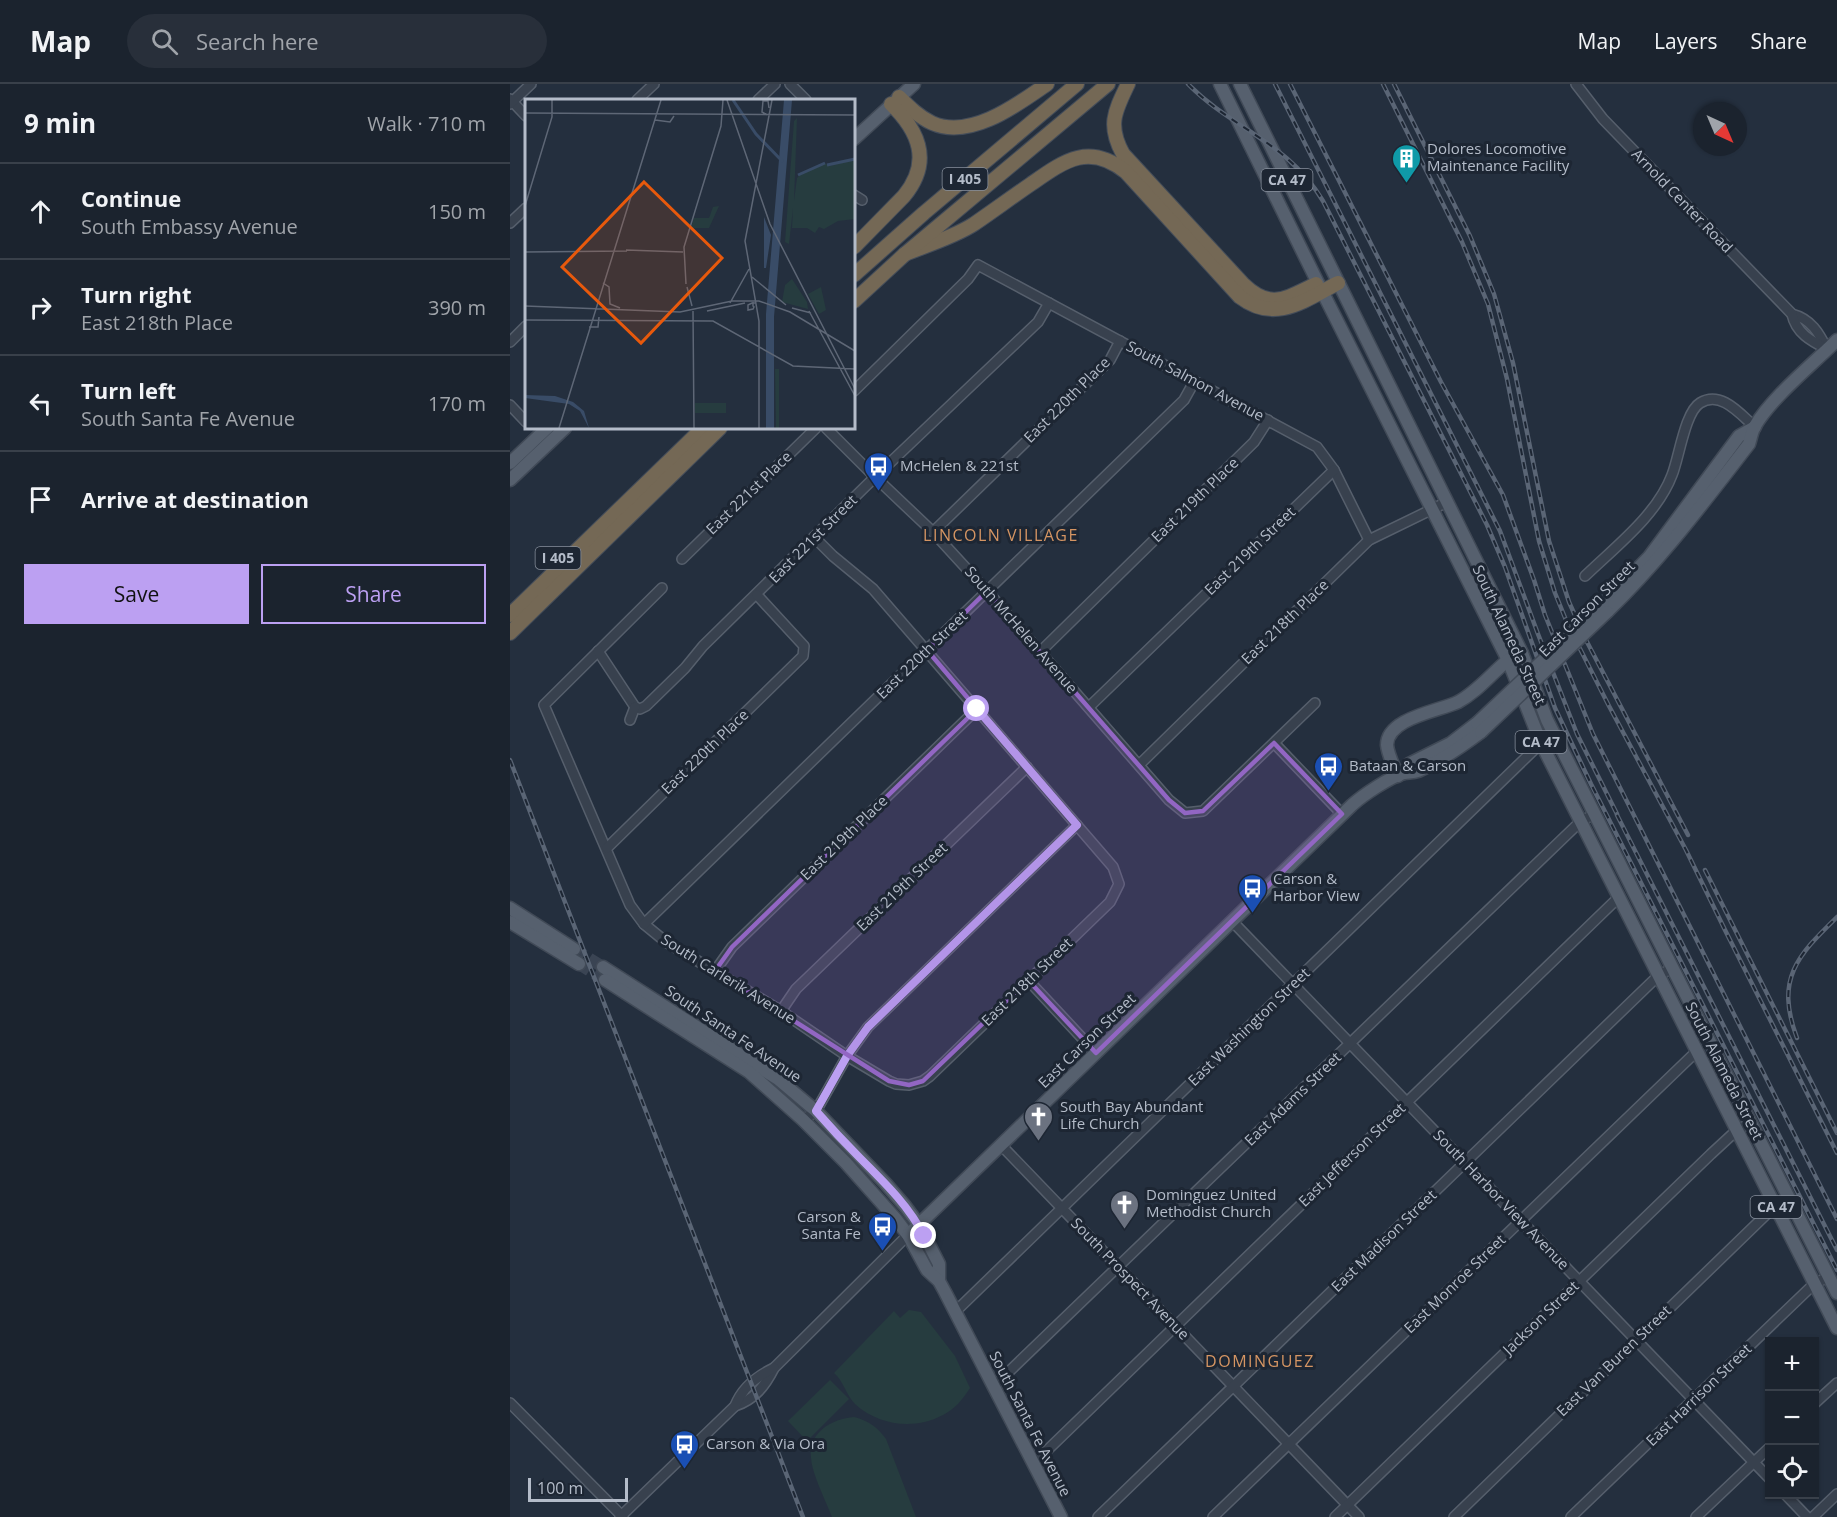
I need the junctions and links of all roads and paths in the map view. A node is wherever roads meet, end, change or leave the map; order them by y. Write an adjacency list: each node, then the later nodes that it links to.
1 (531, 84): 17 (street)
2 (654, 84): 13 (street)
3 (775, 84): 14 (street)
4 (790, 84): 15 (street)
5 (915, 84): 16 (main road)
6 (1047, 84): 16 (highway)
7 (1077, 84): 25 (highway, I 405)
8 (1108, 84): 23 (highway, I 405)
9 (1220, 84): 27 (main road, South Alameda Street / CA 47)
10 (1240, 84): 26 (main road, South Alameda Street / CA 47)
11 (1576, 84): 35 (street, Arnold Center Road)
12 (1125, 90): 27 (highway)
13 (638, 99)
14 (759, 99)
15 (805, 99)
16 (895, 100): 19 (main road); 22 (highway)
17 (511, 102): 18 (street)
18 (525, 115)
19 (855, 138)
20 (525, 208): 21 (street)
21 (510, 224)
22 (855, 246)
23 (906, 254): 24 (highway, I 405); 27 (highway)
24 (891, 267): 28 (highway); 29 (highway, I 405)
25 (855, 274)
26 (1336, 279): 27 (highway); 54 (main road, South Alameda Street / CA 47)
27 (1320, 287): 55 (main road, South Alameda Street / CA 47)
28 (855, 290)
29 (855, 300)
30 (1048, 303): 33 (street, South Salmon Avenue); 37 (street, South Salmon Avenue); 52 (street, East 221st Street)
31 (525, 327): 34 (street)
32 (1837, 340): 35 (main road, East Carson Street)
33 (1120, 341): 36 (street, South Salmon Avenue); 56 (street, East 220th Place)
34 (510, 342)
35 (1827, 350): 41 (main road, East Carson Street)
36 (1194, 382): 39 (street, South Salmon Avenue); 62 (street, East 220th Street)
37 (855, 390)
38 (510, 405): 40 (street)
39 (1268, 420): 51 (street, South Salmon Avenue); 69 (street, East 219th Place)
40 (525, 421)
41 (1755, 426): 60 (street); 81 (main road, East Carson Street, bridge)
42 (560, 429): 49 (main road)
43 (692, 429): 64 (highway, I 405)
44 (702, 429): 65 (highway)
45 (709, 429): 66 (highway)
46 (719, 429): 66 (highway, I 405)
47 (815, 429): 59 (street, East 221st Place)
48 (827, 429): 52 (street, South McHelen Avenue)
49 (541, 433): 50 (main road); 53 (main road)
50 (510, 463)
51 (1334, 470): 58 (street, South Salmon Avenue); 74 (street, East 219th Street)
52 (875, 477): 56 (street, South McHelen Avenue); 57 (street, East 221st Street)
53 (510, 480)
54 (1447, 502): 55 (street, East 218th Place); 70 (main road, South Alameda Street / CA 47)
55 (1432, 509): 58 (street, East 218th Place); 71 (main road, South Alameda Street / CA 47)
56 (933, 532): 62 (street, South McHelen Avenue)
57 (814, 537): 63 (street, East 221st Street); 67 (street)
58 (1369, 540): 79 (street, East 218th Place)
59 (682, 559)
60 (1585, 576)
61 (663, 588): 68 (street)
62 (987, 591): 67 (street, East 220th Street); 69 (street, South McHelen Avenue)
63 (757, 595): 73 (street, East 221st Street); 86 (street, East 220th Place)
64 (510, 604)
65 (510, 615)
66 (510, 630)
67 (927, 650): 75 (street); 91 (street, East 220th Street)
68 (598, 651): 73 (street); 86 (street, South Carlerik Avenue)
69 (1040, 652): 74 (street, South McHelen Avenue)
70 (1522, 653): 71 (main road); 83 (main road, South Alameda Street / CA 47)
71 (1508, 660): 78 (main road, South Alameda Street / CA 47); 81 (main road)
72 (1315, 703): 77 (street)
73 (635, 707): 76 (street)
74 (1089, 707): 79 (street, South McHelen Avenue)
75 (977, 709): 80 (street); 96 (street, East 219th Place)
76 (630, 720)
77 (1274, 743): 79 (street, South McHelen Avenue); 82 (street)
78 (1541, 743): 84 (main road, South Alameda Street / CA 47); 100 (street, East Washington Street)
79 (1139, 765)
80 (1027, 767): 85 (street); 101 (street, East 219th Street)
81 (1401, 774): 82 (main road, East Carson Street)
82 (1342, 814): 89 (main road, East Carson Street)
83 (1595, 814): 84 (street, East Adams Street); 95 (main road, South Alameda Street / CA 47)
84 (1581, 821): 87 (main road, South Alameda Street / CA 47); 102 (street, East Adams Street)
85 (1077, 825): 99 (street, East 218th Street); 105 (street)
86 (606, 848): 91 (street, South Carlerik Avenue)
87 (1619, 897): 97 (main road, South Alameda Street / CA 47); 107 (street, East Jefferson Street)
88 (510, 908): 92 (main road)
89 (1232, 921): 100 (street, South Harbor View Avenue); 104 (main road, East Carson Street)
90 (510, 922): 93 (main road)
91 (644, 924): 96 (street, South Carlerik Avenue)
92 (574, 949)
93 (579, 964)
94 (603, 967): 108 (main road, South Santa Fe Avenue)
95 (1673, 968): 97 (street, East Madison Street); 110 (main road, South Alameda Street / CA 47)
96 (715, 971): 101 (street, South Carlerik Avenue)
97 (1659, 975): 103 (main road, South Alameda Street / CA 47); 113 (street, East Madison Street)
98 (605, 980): 109 (main road, South Santa Fe Avenue)
99 (1028, 980): 104 (street); 106 (street, East 218th Street)
100 (1292, 984): 102 (street, South Harbor View Avenue); 115 (street, East Washington Street)
101 (781, 1011): 105 (street, South Carlerik Avenue)
102 (1350, 1044): 107 (street, South Harbor View Avenue); 119 (street, East Adams Street)
103 (1697, 1051): 111 (main road, South Alameda Street / CA 47); 116 (street, East Monroe Street)
104 (1096, 1053): 112 (main road, East Carson Street)
105 (847, 1056): 106 (street, South Carlerik Avenue); 108 (street)
106 (930, 1076)
107 (1406, 1102): 113 (street, South Harbor View Avenue); 126 (street, East Jefferson Street)
108 (816, 1111): 109 (street); 117 (main road, South Santa Fe Avenue)
109 (803, 1120): 118 (main road, South Santa Fe Avenue)
110 (1751, 1123): 111 (street, Jackson Street); 120 (main road, South Alameda Street / CA 47)
111 (1737, 1130): 114 (main road, South Alameda Street / CA 47); 122 (street, Jackson Street)
112 (1000, 1145): 115 (street, South Prospect Avenue); 117 (main road, East Carson Street)
113 (1465, 1163): 116 (street, South Harbor View Avenue); 130 (street, East Madison Street)
114 (1776, 1206): 123 (main road, South Alameda Street / CA 47); 128 (street, East Van Buren Street)
115 (1062, 1209): 119 (street, South Prospect Avenue); 125 (street, East Washington Street)
116 (1521, 1220): 122 (street, South Harbor View Avenue); 135 (street, East Monroe Street)
117 (919, 1225): 118 (main road, East Carson Street); 121 (main road, South Santa Fe Avenue)
118 (908, 1235): 121 (main road, South Santa Fe Avenue); 143 (street, East Carson Street)
119 (1118, 1267): 126 (street, South Prospect Avenue); 131 (street, East Adams Street)
120 (1829, 1277): 123 (street, East Harrison Street); 124 (main road, South Alameda Street / CA 47)
121 (939, 1281): 125 (main road, South Santa Fe Avenue)
122 (1579, 1282): 128 (street, South Harbor View Avenue); 142 (street, Jackson Street)
123 (1815, 1283): 127 (main road, South Alameda Street / CA 47); 132 (street, East Harrison Street)
124 (1837, 1293)
125 (956, 1311): 131 (main road, South Santa Fe Avenue)
126 (1175, 1326): 130 (street, South Prospect Avenue); 138 (street, East Jefferson Street)
127 (1837, 1328)
128 (1636, 1341): 132 (street, South Harbor View Avenue); 149 (street, East Van Buren Street)
129 (1837, 1383): 133 (street)
130 (1233, 1386): 135 (street, South Prospect Avenue); 145 (street, East Madison Street)
131 (993, 1387): 138 (main road, South Santa Fe Avenue)
132 (1693, 1400): 137 (street, South Harbor View Avenue); 150 (street, East Harrison Street)
133 (1819, 1400)
134 (510, 1403): 143 (street)
135 (1289, 1444): 142 (street, South Prospect Avenue); 146 (street, East Monroe Street)
136 (1765, 1452): 137 (street)
137 (1754, 1462): 139 (street, South Harbor View Avenue); 151 (street)
138 (1033, 1464): 144 (main road, South Santa Fe Avenue)
139 (1765, 1474)
140 (1837, 1494): 153 (street)
141 (1790, 1499): 152 (street)
142 (1348, 1505): 147 (street, Jackson Street); 148 (street, South Prospect Avenue)
143 (621, 1516)
144 (1061, 1517)
145 (1098, 1517)
146 (1213, 1517)
147 (1335, 1517)
148 (1359, 1517)
149 (1454, 1517)
150 (1571, 1517)
151 (1696, 1517)
152 (1807, 1517)
153 (1813, 1517)

